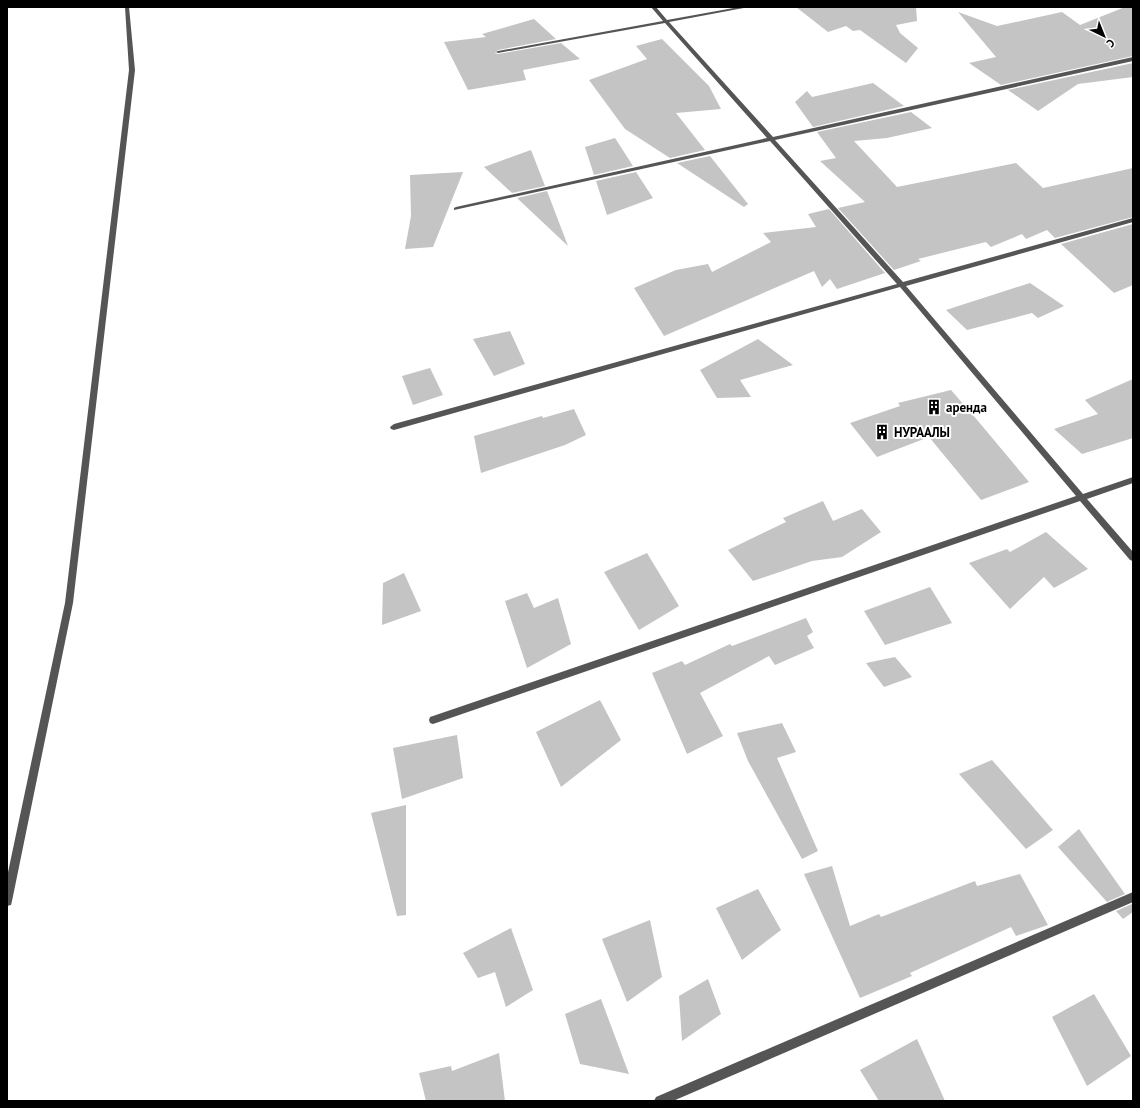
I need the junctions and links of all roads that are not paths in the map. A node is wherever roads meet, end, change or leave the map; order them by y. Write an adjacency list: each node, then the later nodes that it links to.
1 (127, 7): 17 (street)
2 (653, 7): 4 (street)
3 (747, 7): 4 (street)
4 (667, 22): 5 (street); 7 (street)
5 (498, 52)
6 (1133, 58): 7 (street)
7 (771, 140): 8 (street); 10 (street)
8 (456, 209)
9 (1133, 220): 10 (street)
10 (901, 284): 11 (street); 13 (street)
11 (394, 427)
12 (1133, 480): 13 (street)
13 (1081, 498): 14 (street); 15 (street)
14 (1133, 558)
15 (433, 720)
16 (1133, 897): 18 (street)
17 (7, 901)
18 (660, 1101)

